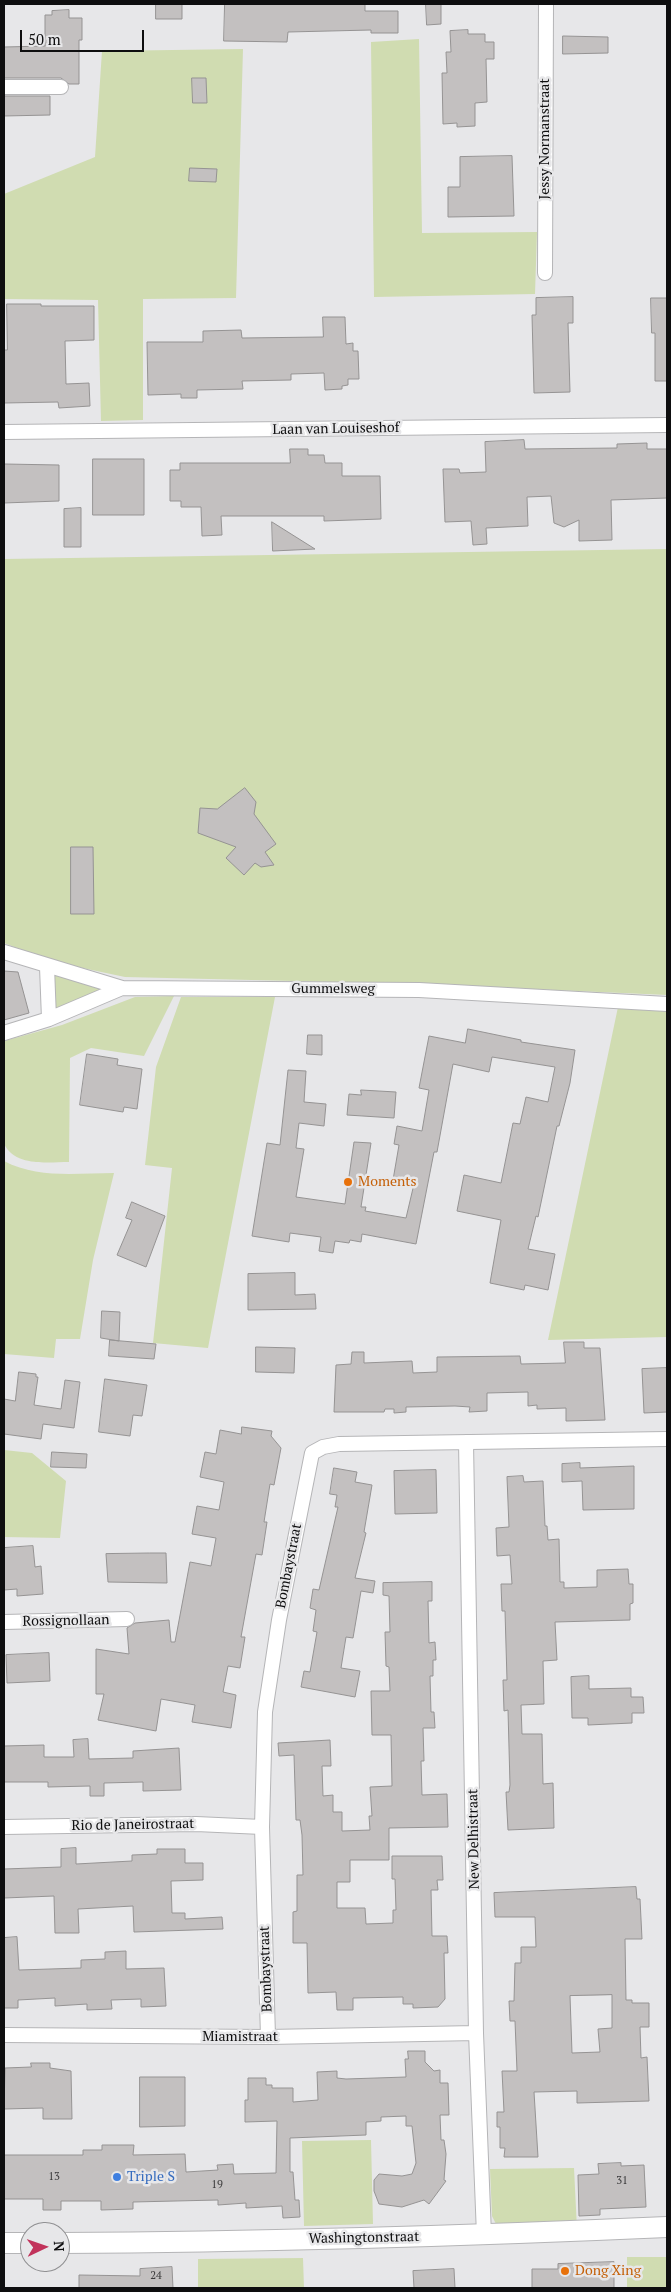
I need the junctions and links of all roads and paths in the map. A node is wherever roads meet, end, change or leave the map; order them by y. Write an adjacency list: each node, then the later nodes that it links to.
1 (546, 4): 4 (street, Jessy Normanstraat)
2 (4, 87): 3 (street)
3 (61, 87)
4 (545, 273)
5 (667, 425): 6 (street, Laan van Louiseshof)
6 (4, 432)
7 (4, 952): 8 (street, Gummelsweg)
8 (48, 967): 9 (street, Gummelsweg); 11 (street)
9 (122, 988): 10 (street, Gummelsweg); 11 (street)
10 (667, 1004)
11 (49, 1019): 12 (street)
12 (4, 1033)
13 (667, 1439): 14 (street, Bombaystraat)
14 (466, 1442): 18 (street, Bombaystraat); 19 (street, New Delhistraat)
15 (127, 1619): 16 (street, Rossignollaan)
16 (4, 1622)
17 (4, 1827): 18 (street, Rio de Janeirostraat)
18 (262, 1827): 21 (street, Bombaystraat)
19 (476, 2033): 21 (street, Miamistraat); 23 (street, New Delhistraat)
20 (4, 2035): 21 (street, Miamistraat)
21 (268, 2037)
22 (667, 2227): 23 (street, Washingtonstraat)
23 (484, 2235): 26 (street, Washingtonstraat)
24 (4, 2243): 25 (street)
25 (20, 2243)
26 (70, 2243)

